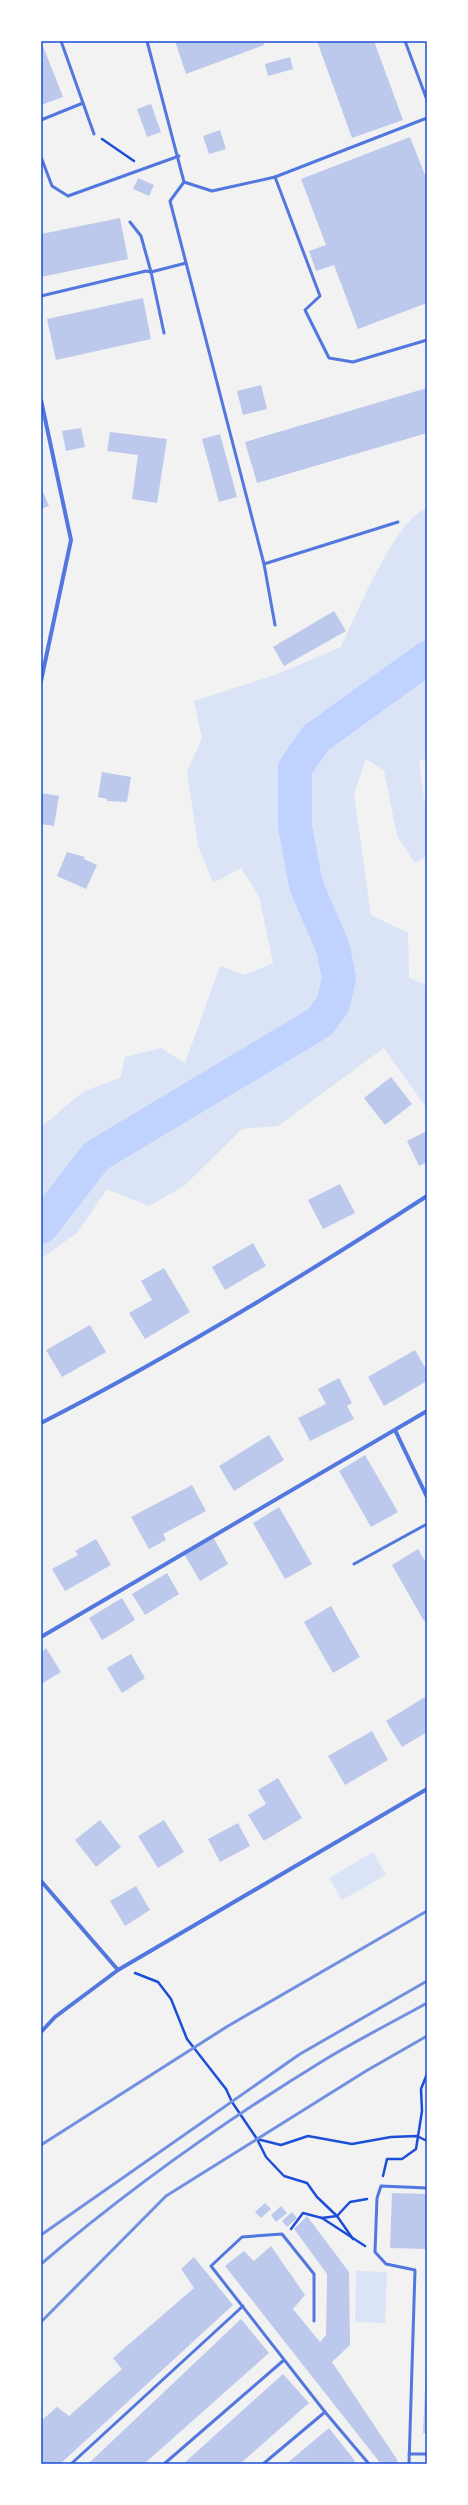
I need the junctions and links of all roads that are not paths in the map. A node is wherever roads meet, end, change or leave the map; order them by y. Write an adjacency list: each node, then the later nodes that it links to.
1 (62, 41): 5 (lane)
2 (147, 41): 9 (lane)
3 (405, 41): 4 (lane)
4 (427, 100)
5 (83, 103): 7 (lane); 8 (lane)
6 (427, 118): 11 (lane)
7 (41, 120)
8 (94, 134)
9 (179, 156): 10 (lane); 12 (lane)
10 (41, 157)
11 (275, 176): 12 (lane); 18 (lane)
12 (184, 182): 14 (lane)
13 (130, 222): 15 (lane)
14 (186, 263): 15 (lane); 21 (lane)
15 (151, 272): 16 (lane); 17 (lane)
16 (41, 296)
17 (164, 333)
18 (427, 340)
19 (41, 400): 23 (street)
20 (398, 522): 21 (lane)
21 (264, 564): 22 (lane)
22 (275, 625)
23 (41, 681)
24 (427, 1196): 26 (street)
25 (427, 1411): 27 (street)
26 (41, 1423)
27 (395, 1430): 28 (street); 31 (street)
28 (427, 1496)
29 (427, 1524): 30 (lane)
30 (354, 1564)
31 (41, 1637)
32 (427, 1789): 34 (street)
33 (41, 1881): 34 (street)
34 (118, 1970): 35 (street)
35 (41, 2032)
36 (427, 2188): 41 (lane)
37 (243, 2306): 38 (lane); 39 (lane); 43 (lane)
38 (314, 2321)
39 (284, 2360): 40 (lane); 44 (lane)
40 (325, 2412): 45 (lane); 46 (lane)
41 (409, 2454): 42 (lane); 47 (lane)
42 (427, 2454)
43 (71, 2464)
44 (164, 2464)
45 (263, 2464)
46 (369, 2464)
47 (409, 2464)

